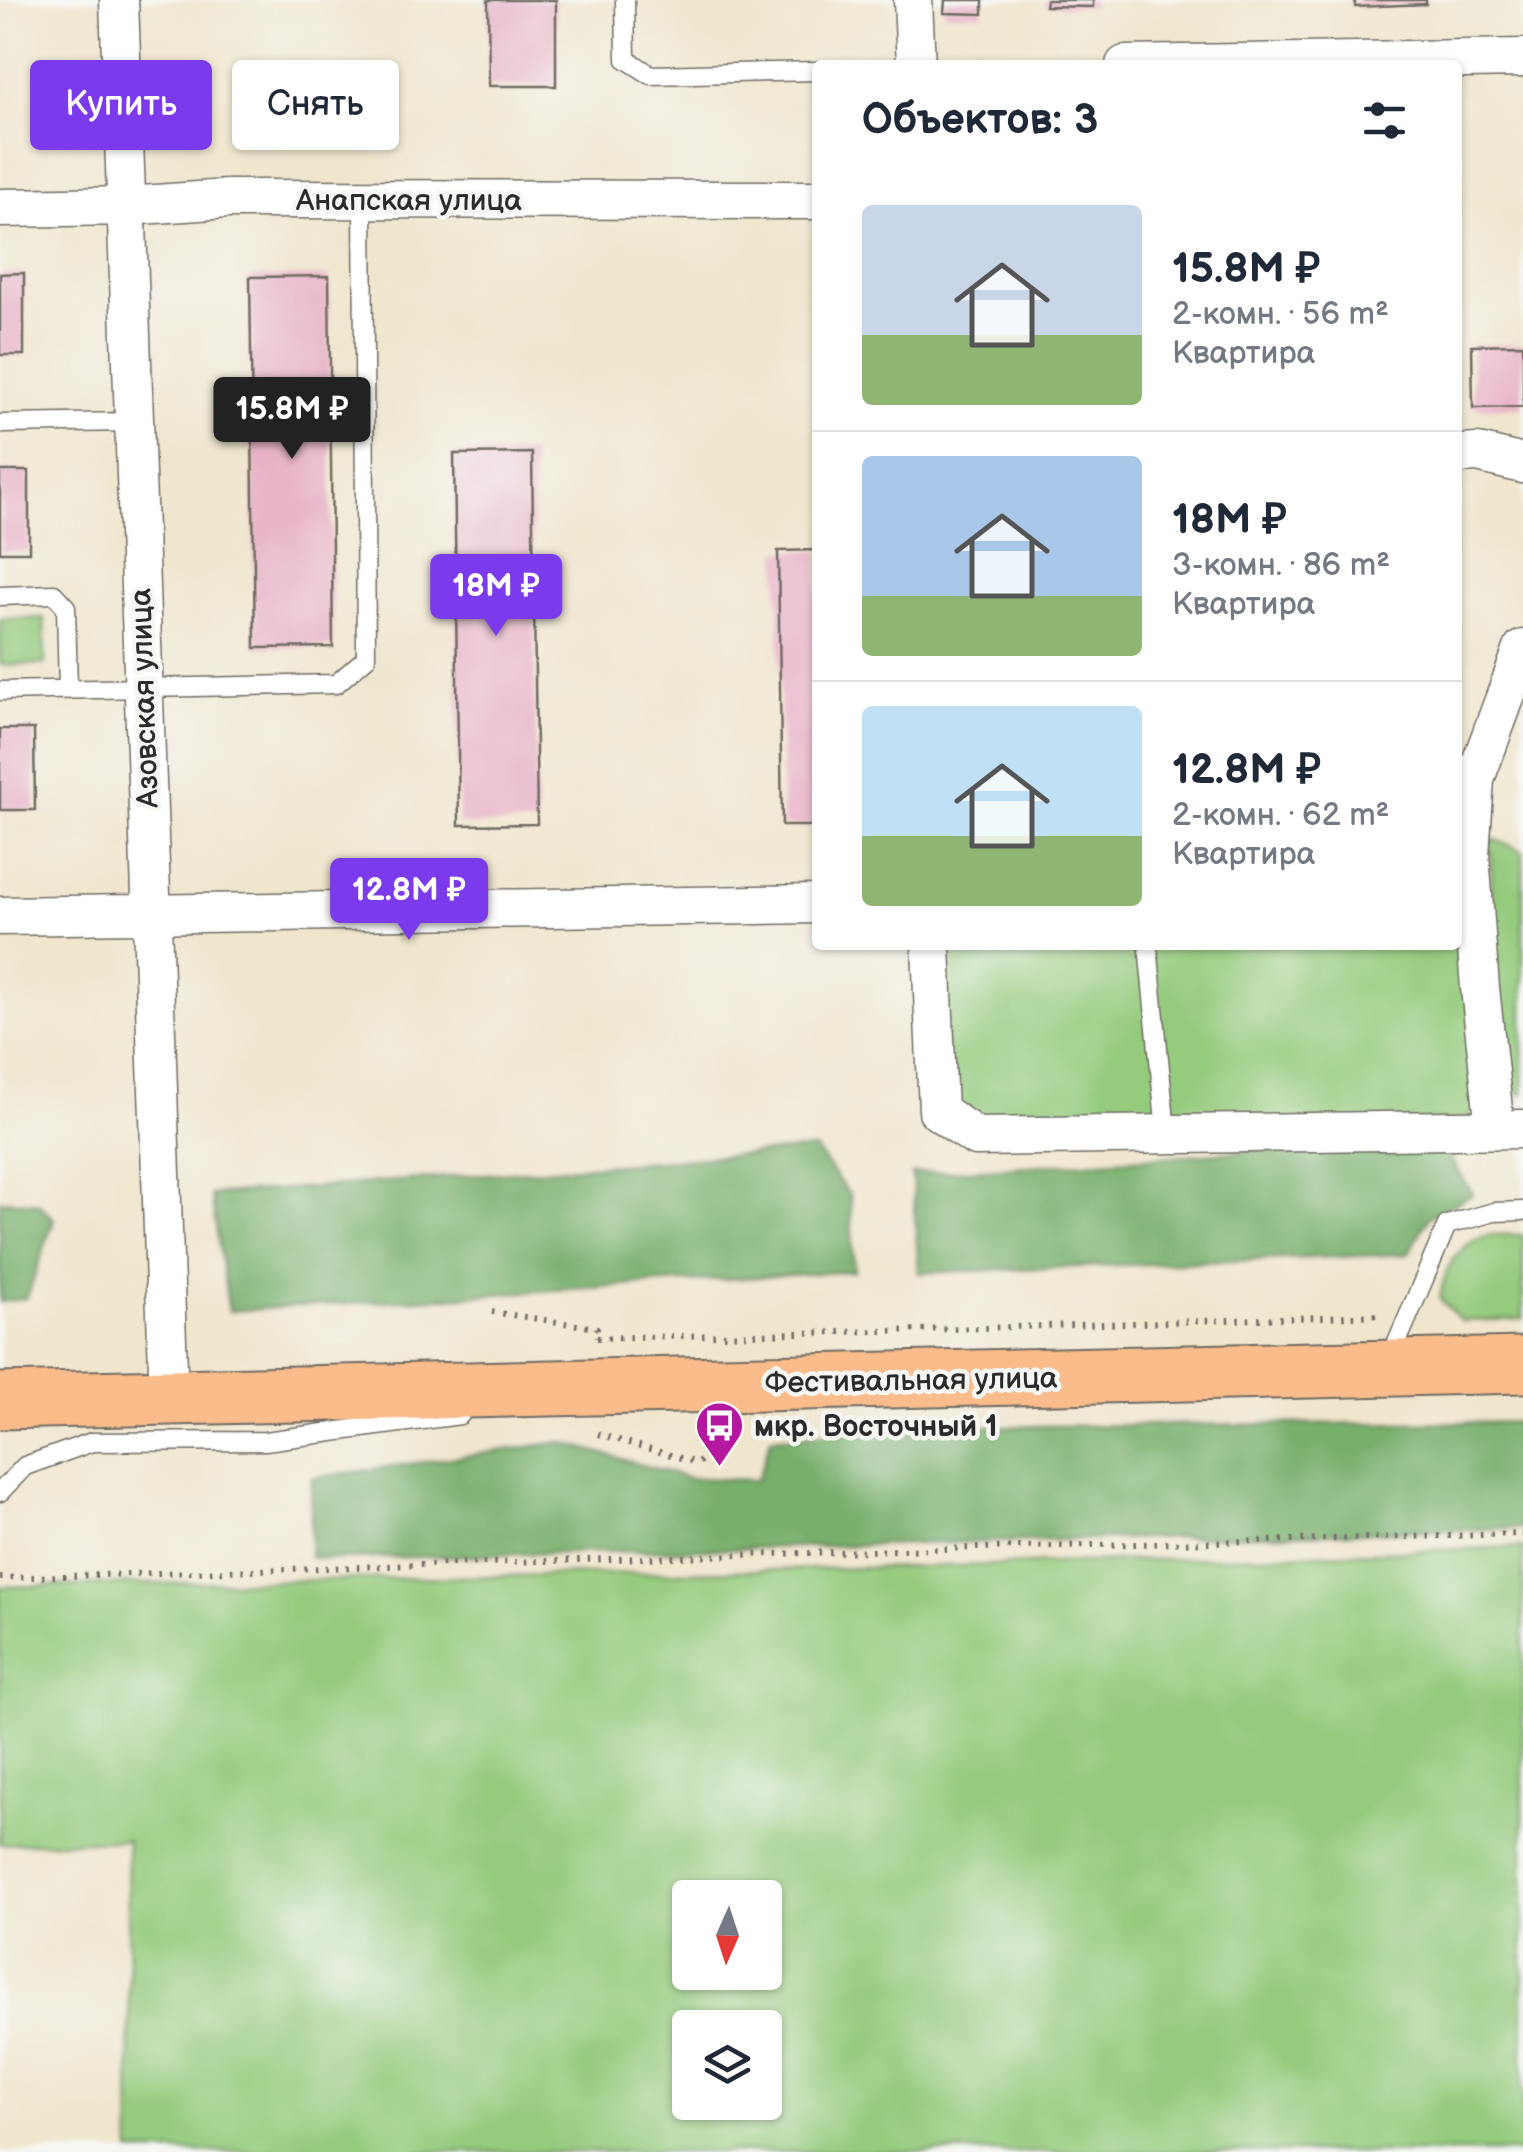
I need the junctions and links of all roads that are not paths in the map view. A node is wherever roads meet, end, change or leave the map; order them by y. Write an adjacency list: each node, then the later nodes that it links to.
1 (119, 0): 10 (street, Азовская улица)
2 (625, 0): 7 (lane)
3 (914, 0): 5 (street)
4 (1523, 58): 6 (street)
5 (916, 60)
6 (1409, 60)
7 (812, 71)
8 (363, 200): 9 (street, Анапская улица); 10 (street, Анапская улица); 18 (lane)
9 (812, 200)
10 (127, 206): 11 (street, Анапская улица); 12 (street, Азовская улица)
11 (0, 208)
12 (134, 422): 13 (lane); 18 (street, Азовская улица)
13 (0, 424)
14 (1462, 454): 15 (street)
15 (1523, 464)
16 (0, 596): 19 (lane)
17 (1523, 648): 21 (street)
18 (144, 688): 19 (lane); 23 (street, Азовская улица)
19 (68, 690): 20 (lane)
20 (0, 691)
21 (1464, 855): 27 (street)
22 (812, 904): 23 (street)
23 (152, 912): 24 (street); 33 (street, Азовская улица)
24 (0, 916)
25 (932, 950): 28 (street)
26 (1148, 950): 28 (lane)
27 (1509, 1128): 28 (street)
28 (1166, 1132)
29 (1523, 1211): 31 (lane)
30 (1523, 1365): 31 (main road, Фестивальная улица)
31 (1386, 1368): 32 (main road, Фестивальная улица)
32 (694, 1385): 33 (main road, Фестивальная улица); 35 (lane)
33 (170, 1397): 34 (main road, Фестивальная улица)
34 (0, 1401)
35 (519, 1408)
36 (480, 1413): 37 (lane)
37 (0, 1492)

